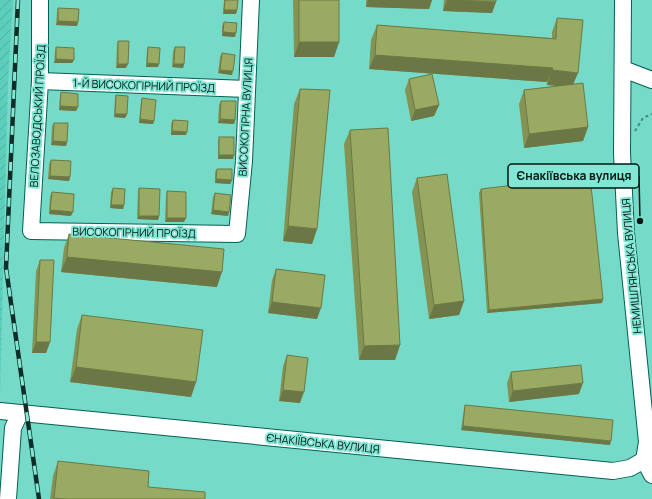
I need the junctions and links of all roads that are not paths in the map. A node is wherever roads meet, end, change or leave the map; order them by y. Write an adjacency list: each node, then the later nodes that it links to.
1 (40, 0): 5 (street, ВЕЛОЗАВОДСЬКИЙ ПРОЇЗД)
2 (251, 0): 7 (street, ВИСОКОГІРНА ВУЛИЦЯ)
3 (623, 0): 4 (street, НЕМИШЛЯНСЬКА ВУЛИЦЯ)
4 (623, 69): 6 (street); 12 (street, НЕМИШЛЯНСЬКА ВУЛИЦЯ)
5 (40, 80): 7 (street, 1-Й ВИСОКОГІРНИЙ ПРОЇЗД); 8 (street, ВЕЛОЗАВОДСЬКИЙ ПРОЇЗД)
6 (652, 80)
7 (247, 89): 9 (street, ВИСОКОГІРНА ВУЛИЦЯ)
8 (31, 231): 9 (street, ВИСОКОГІРНИЙ ПРОЇЗД)
9 (237, 234)
10 (0, 411): 11 (street, ЄНАКІЇВСЬКА ВУЛИЦЯ)
11 (20, 413): 12 (street, ЄНАКІЇВСЬКА ВУЛИЦЯ); 14 (street)
12 (644, 460): 13 (street)
13 (652, 474)
14 (8, 499)

